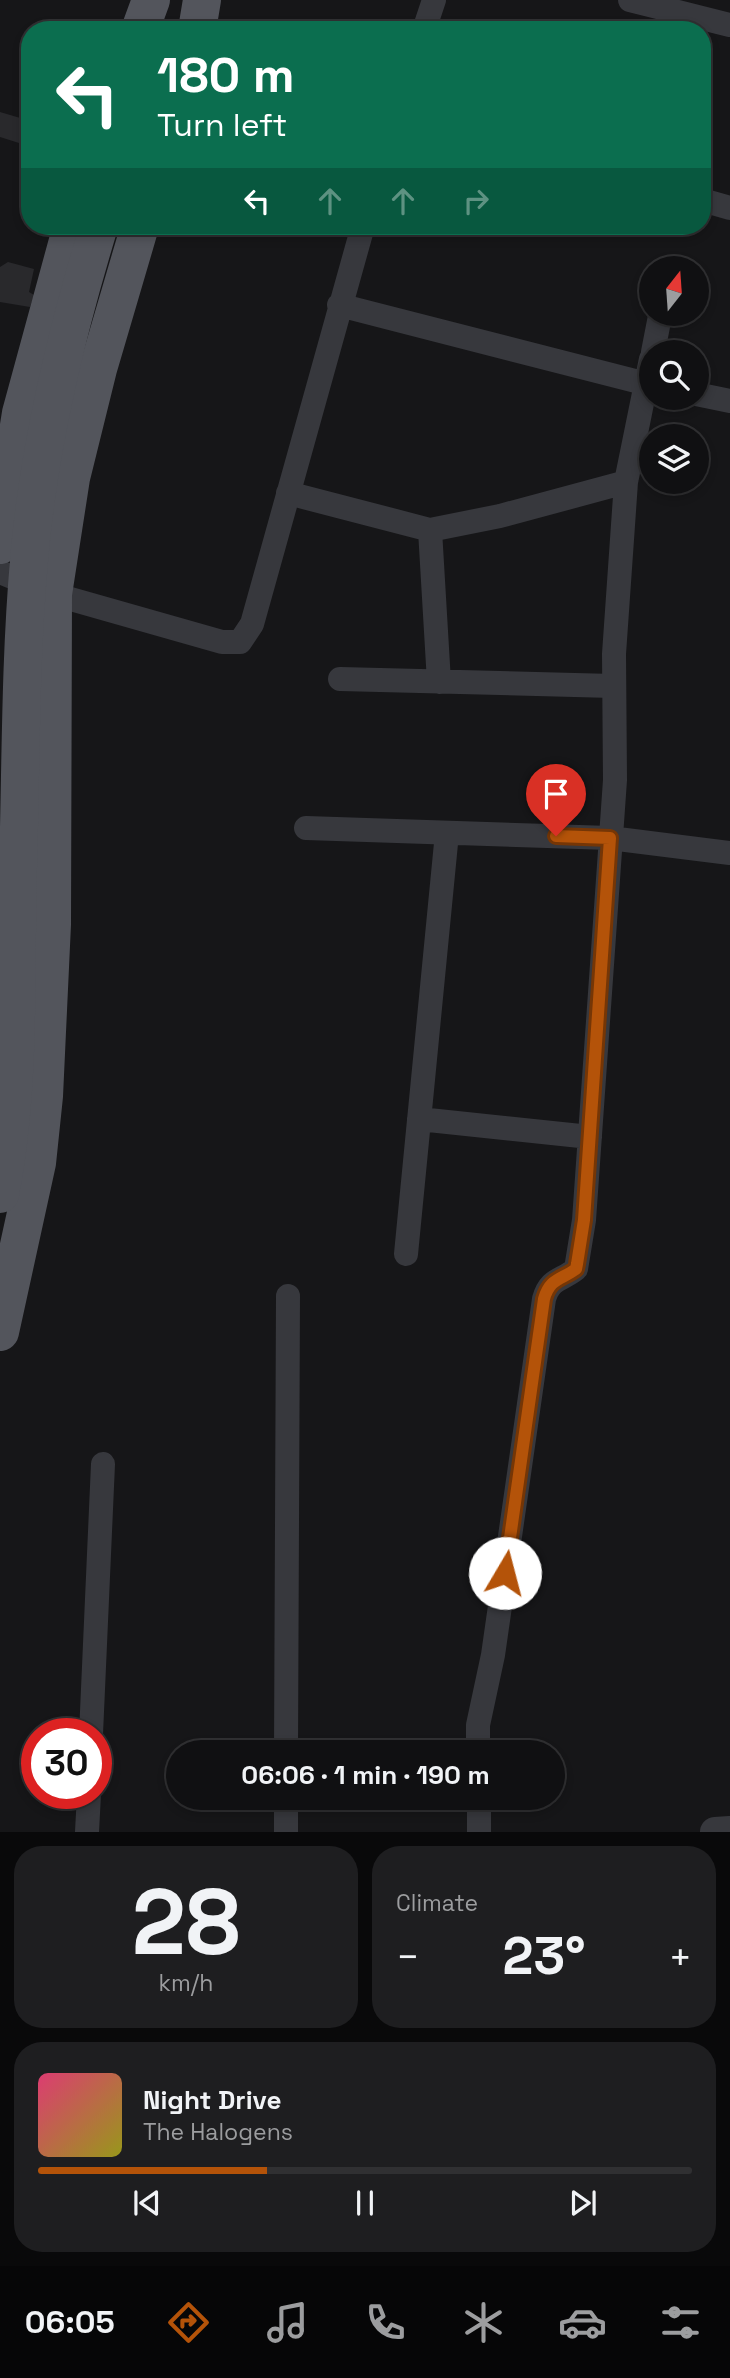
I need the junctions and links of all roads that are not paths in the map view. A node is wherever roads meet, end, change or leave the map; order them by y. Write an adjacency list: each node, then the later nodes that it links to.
1 (151, 0): 7 (main road)
2 (172, 0): 8 (main road)
3 (202, 0): 9 (main road)
4 (434, 0): 10 (street)
5 (630, 0): 6 (street)
6 (703, 16): 11 (street)
7 (143, 21)
8 (165, 21)
9 (198, 21)
10 (427, 21)
11 (730, 25)
12 (711, 203): 13 (street)
13 (730, 208)
14 (70, 235): 26 (main road)
15 (97, 235): 38 (main road, bridge)
16 (137, 235): 28 (main road)
17 (360, 235): 18 (street)
18 (338, 305): 19 (street); 24 (street)
19 (639, 382)
20 (709, 397): 21 (street)
21 (730, 401)
22 (642, 410): 23 (street)
23 (626, 482): 25 (street); 31 (street)
24 (288, 493): 25 (street); 28 (street)
25 (430, 530): 30 (street)
26 (0, 545)
27 (0, 572): 28 (street)
28 (53, 594): 41 (main road)
29 (340, 680): 30 (street)
30 (439, 682): 31 (street)
31 (614, 686): 34 (street)
32 (306, 828): 33 (street)
33 (447, 833): 34 (street); 36 (street)
34 (610, 838): 35 (street); 37 (street)
35 (730, 853)
36 (419, 1119): 37 (street); 39 (street)
37 (590, 1138): 45 (street)
38 (0, 1194)
39 (406, 1254)
40 (288, 1296): 44 (street)
41 (0, 1332)
42 (103, 1464): 43 (street)
43 (92, 1718)
44 (286, 1740)
45 (478, 1740)
46 (88, 1809): 50 (street)
47 (286, 1810): 51 (street)
48 (479, 1810): 52 (street)
49 (730, 1830): 53 (street)
50 (87, 1832)
51 (286, 1832)
52 (479, 1832)
53 (715, 1832)

